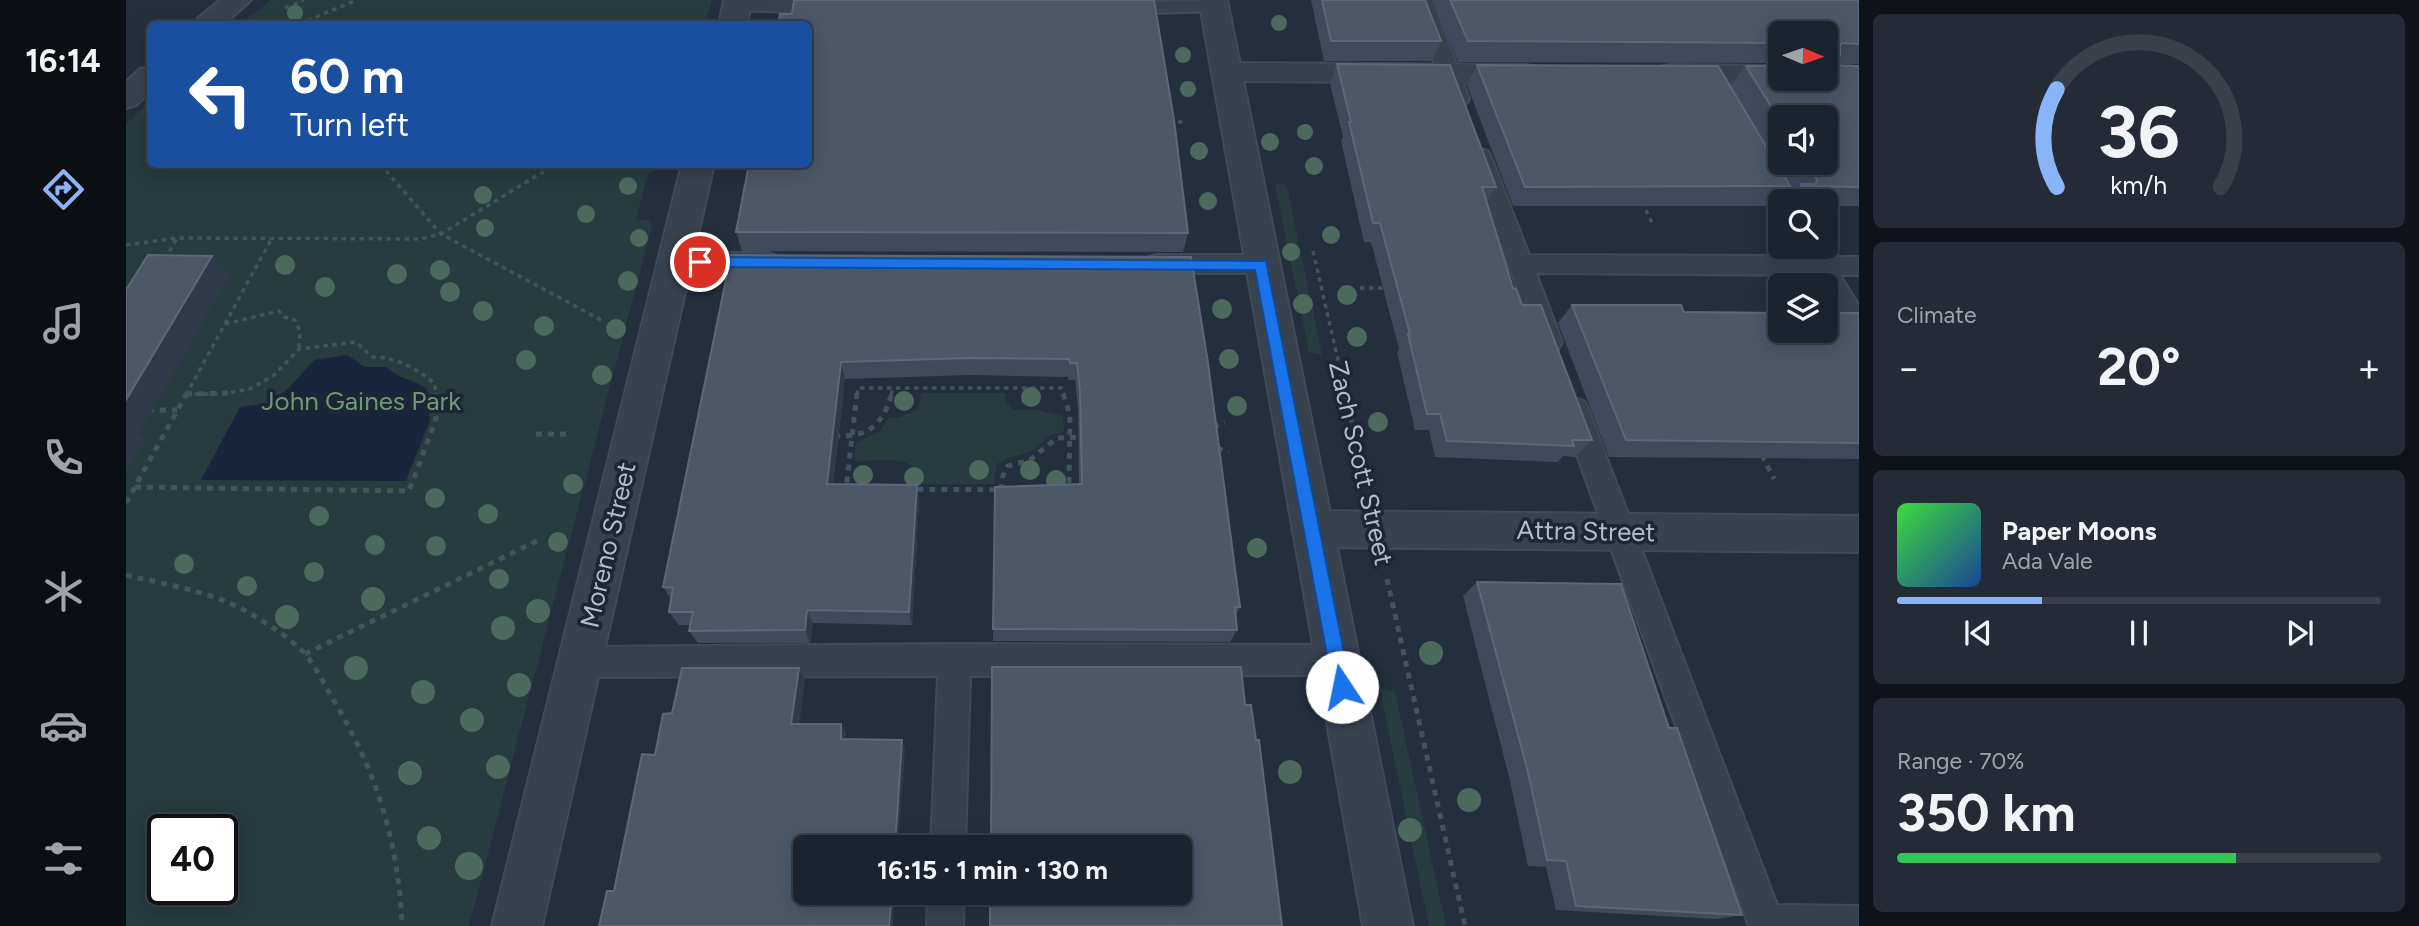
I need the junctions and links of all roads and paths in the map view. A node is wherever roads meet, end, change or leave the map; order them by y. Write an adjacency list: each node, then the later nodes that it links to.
1 (237, 0): 10 (street)
2 (304, 0): 7 (path)
3 (356, 0): 11 (path)
4 (1422, 0): 14 (lane)
5 (1214, 4): 8 (lane); 13 (street)
6 (847, 7): 9 (lane)
7 (285, 8)
8 (1097, 8)
9 (736, 10)
10 (212, 21)
11 (306, 21)
12 (126, 70): 15 (street)
13 (1226, 72): 14 (street); 39 (street)
14 (1448, 73): 16 (street); 40 (lane)
15 (147, 74)
16 (1556, 74)
17 (1646, 74): 19 (street)
18 (147, 77): 20 (street)
19 (1768, 77)
20 (126, 99)
21 (1157, 122): 22 (path)
22 (1183, 122)
23 (383, 168): 28 (path)
24 (549, 168): 28 (path)
25 (697, 168): 36 (street, Moreno Street)
26 (1637, 192): 27 (path)
27 (1654, 229)
28 (441, 234): 30 (path); 45 (path)
29 (177, 238): 30 (path); 32 (path); 42 (path)
30 (272, 238): 46 (path)
31 (1311, 243): 76 (path, Zach Scott Street)
32 (126, 245)
33 (1768, 257): 40 (lane)
34 (1818, 259): 47 (lane)
35 (1829, 259): 41 (lane)
36 (675, 262): 37 (lane); 85 (street, Moreno Street)
37 (796, 262)
38 (1134, 264): 39 (lane)
39 (1261, 264): 77 (street)
40 (1520, 264): 78 (lane)
41 (1859, 266)
42 (158, 270)
43 (1360, 288): 44 (path)
44 (1401, 288)
45 (601, 320)
46 (225, 324): 48 (path); 54 (path)
47 (1859, 328)
48 (299, 349): 54 (path); 69 (path)
49 (1059, 374): 53 (path)
50 (860, 379): 51 (path)
51 (858, 388): 52 (path); 62 (path)
52 (893, 388): 53 (path); 62 (path)
53 (1062, 388): 63 (path)
54 (186, 394): 56 (path)
55 (139, 410): 56 (path)
56 (177, 410): 69 (path)
57 (1225, 423): 58 (path)
58 (1209, 432)
59 (536, 434): 60 (path)
60 (570, 434)
61 (823, 436): 62 (path)
62 (851, 436): 70 (path)
63 (1070, 437): 64 (path); 71 (path); 72 (path)
64 (1084, 437)
65 (1210, 442): 67 (path)
66 (1757, 443): 68 (path)
67 (1229, 452)
68 (1774, 479)
69 (135, 487): 75 (path)
70 (846, 489): 71 (path); 73 (path)
71 (1001, 490): 72 (path)
72 (1065, 490): 74 (path)
73 (845, 499)
74 (1065, 502)
75 (126, 503)
76 (1376, 528): 77 (street, Attra Street); 78 (street, Attra Street); 94 (path, Zach Scott Street)
77 (1312, 529): 84 (street)
78 (1620, 532): 79 (street, Attra Street); 89 (lane)
79 (1859, 534)
80 (541, 538): 82 (path)
81 (126, 575): 82 (path)
82 (305, 653): 90 (path)
83 (955, 659): 84 (lane); 85 (lane); 86 (lane)
84 (1337, 660): 93 (street)
85 (580, 662): 91 (street, Moreno Street)
86 (948, 835)
87 (946, 905): 92 (lane)
88 (1859, 923): 89 (lane)
89 (1766, 925)
90 (402, 926)
91 (517, 926)
92 (945, 926)
93 (1388, 926)
94 (1465, 926)

